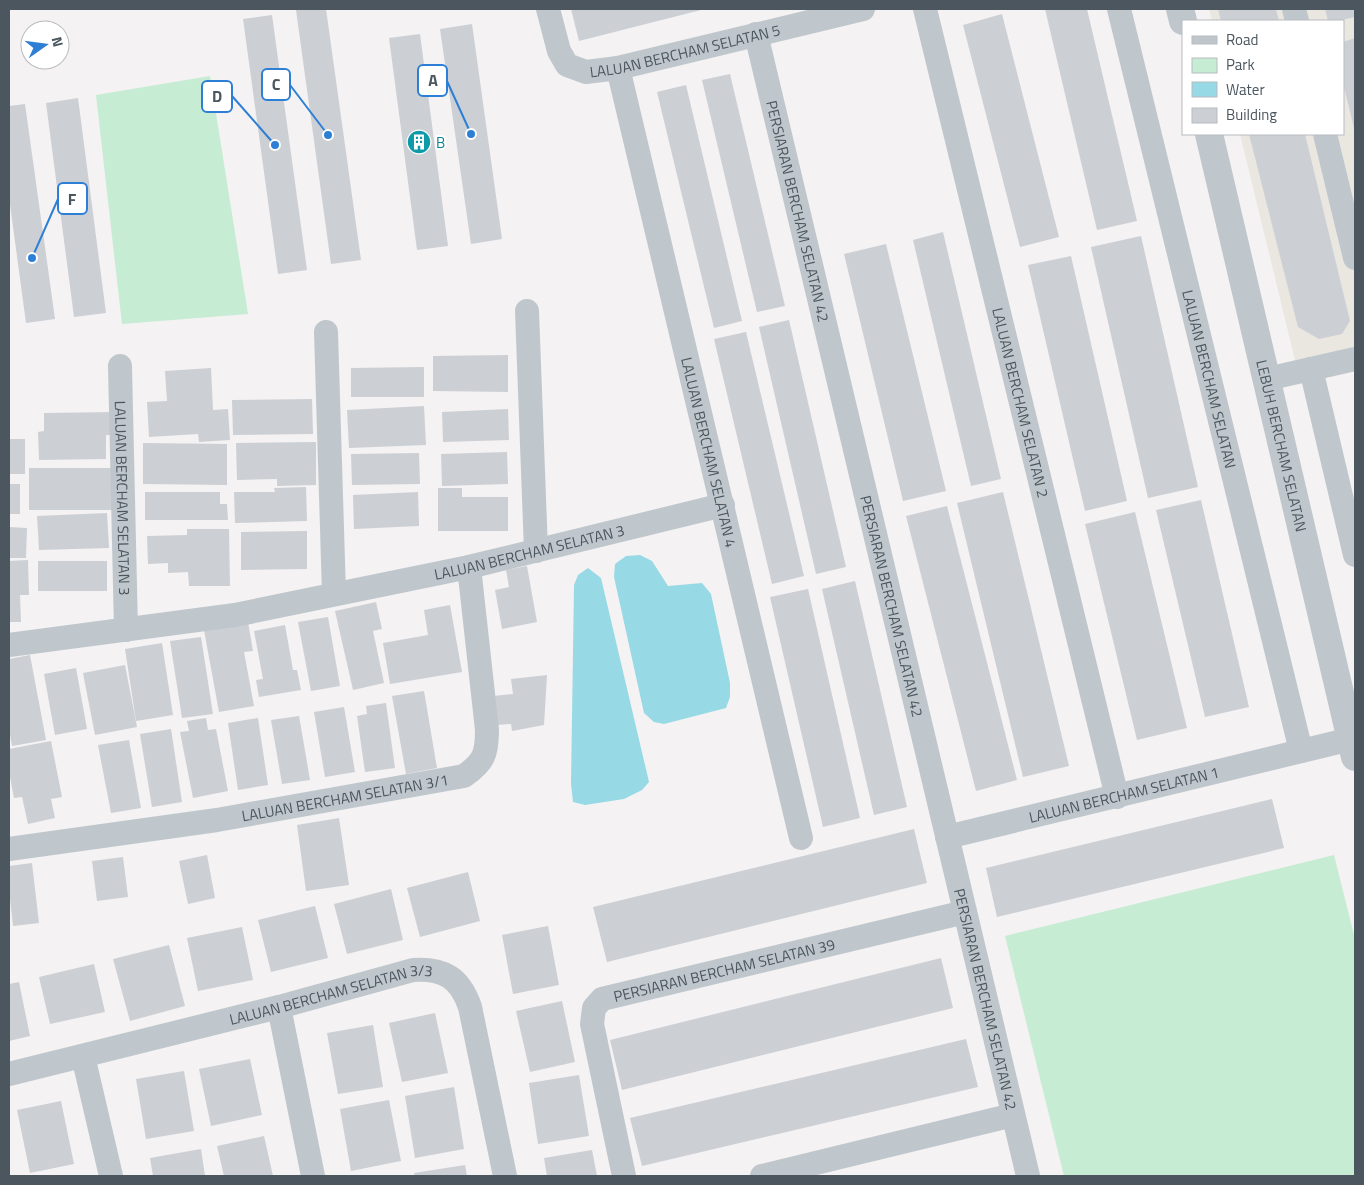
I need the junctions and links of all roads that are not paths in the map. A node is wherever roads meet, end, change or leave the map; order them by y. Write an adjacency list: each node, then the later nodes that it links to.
1 (548, 9): 6 (street, LALUAN BERCHAM SELATAN 5)
2 (863, 9): 5 (street, LALUAN BERCHAM SELATAN 5)
3 (925, 9): 25 (street, LALUAN BERCHAM SELATAN 2)
4 (1119, 9): 24 (street, LALUAN BERCHAM SELATAN)
5 (756, 34): 6 (street, LALUAN BERCHAM SELATAN 5); 26 (street, PERSIARAN BERCHAM SELATAN 42)
6 (618, 68): 16 (street, LALUAN BERCHAM SELATAN 4)
7 (1209, 135): 15 (street, LEBUH BERCHAM SELATAN)
8 (1325, 135): 9 (street)
9 (1355, 258)
10 (527, 311): 17 (street)
11 (326, 332): 20 (street)
12 (1355, 359): 14 (street)
13 (120, 366): 21 (street, LALUAN BERCHAM SELATAN 3)
14 (1311, 369): 15 (street); 18 (street)
15 (1267, 379): 23 (street, LEBUH BERCHAM SELATAN)
16 (723, 505): 17 (street, LALUAN BERCHAM SELATAN 3); 27 (street, LALUAN BERCHAM SELATAN 4)
17 (536, 551): 19 (street, LALUAN BERCHAM SELATAN 3)
18 (1355, 553)
19 (469, 567): 20 (street, LALUAN BERCHAM SELATAN 3); 28 (street, LALUAN BERCHAM SELATAN 3/1)
20 (334, 594): 21 (street, LALUAN BERCHAM SELATAN 3)
21 (126, 630): 22 (street, LALUAN BERCHAM SELATAN 3)
22 (9, 645)
23 (1353, 748): 24 (street, LALUAN BERCHAM SELATAN 1)
24 (1301, 751): 25 (street, LALUAN BERCHAM SELATAN 1)
25 (1117, 797): 26 (street, LALUAN BERCHAM SELATAN 1)
26 (947, 837): 29 (street, PERSIARAN BERCHAM SELATAN 42)
27 (802, 838)
28 (9, 849)
29 (965, 912): 33 (street, PERSIARAN BERCHAM SELATAN 42); 37 (street, PERSIARAN BERCHAM SELATAN 39)
30 (279, 1007): 31 (street, LALUAN BERCHAM SELATAN 3/3); 35 (street); 36 (street, LALUAN BERCHAM SELATAN 3/3)
31 (83, 1056): 32 (street, LALUAN BERCHAM SELATAN 3/3); 34 (street)
32 (9, 1074)
33 (1013, 1115): 38 (street); 39 (street, PERSIARAN BERCHAM SELATAN 42)
34 (111, 1176)
35 (313, 1176)
36 (505, 1176)
37 (624, 1176)
38 (762, 1176)
39 (1028, 1176)

